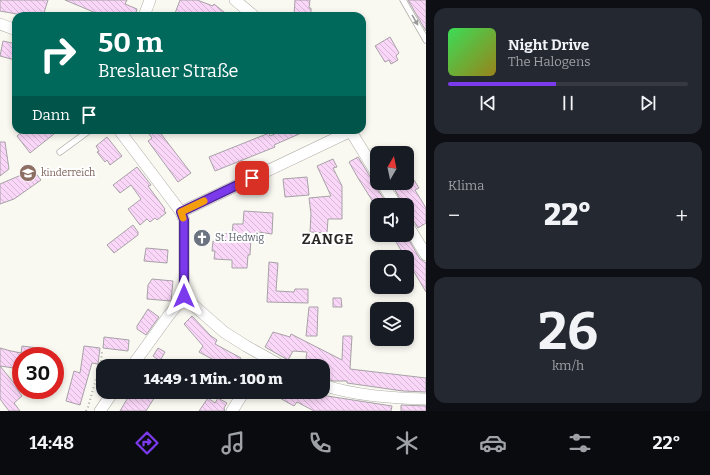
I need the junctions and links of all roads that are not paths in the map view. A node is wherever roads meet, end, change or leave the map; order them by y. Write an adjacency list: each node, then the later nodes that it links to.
1 (150, 0): 4 (street)
2 (235, 0): 5 (street)
3 (403, 0): 8 (lane, one-way to 8)
4 (146, 12)
5 (249, 12)
6 (0, 24): 7 (street)
7 (12, 28)
8 (426, 40)
9 (85, 134): 13 (lane)
10 (122, 134): 15 (street)
11 (343, 134): 15 (street)
12 (353, 134): 14 (street)
13 (60, 152)
14 (370, 162)
15 (181, 212): 18 (street)
16 (414, 235): 17 (street)
17 (426, 255)
18 (184, 296): 19 (street); 20 (street)
19 (137, 359)
20 (259, 359)
21 (330, 387): 24 (street)
22 (108, 399): 25 (street)
23 (240, 399): 26 (street)
24 (426, 399)
25 (100, 411)
26 (232, 411)

